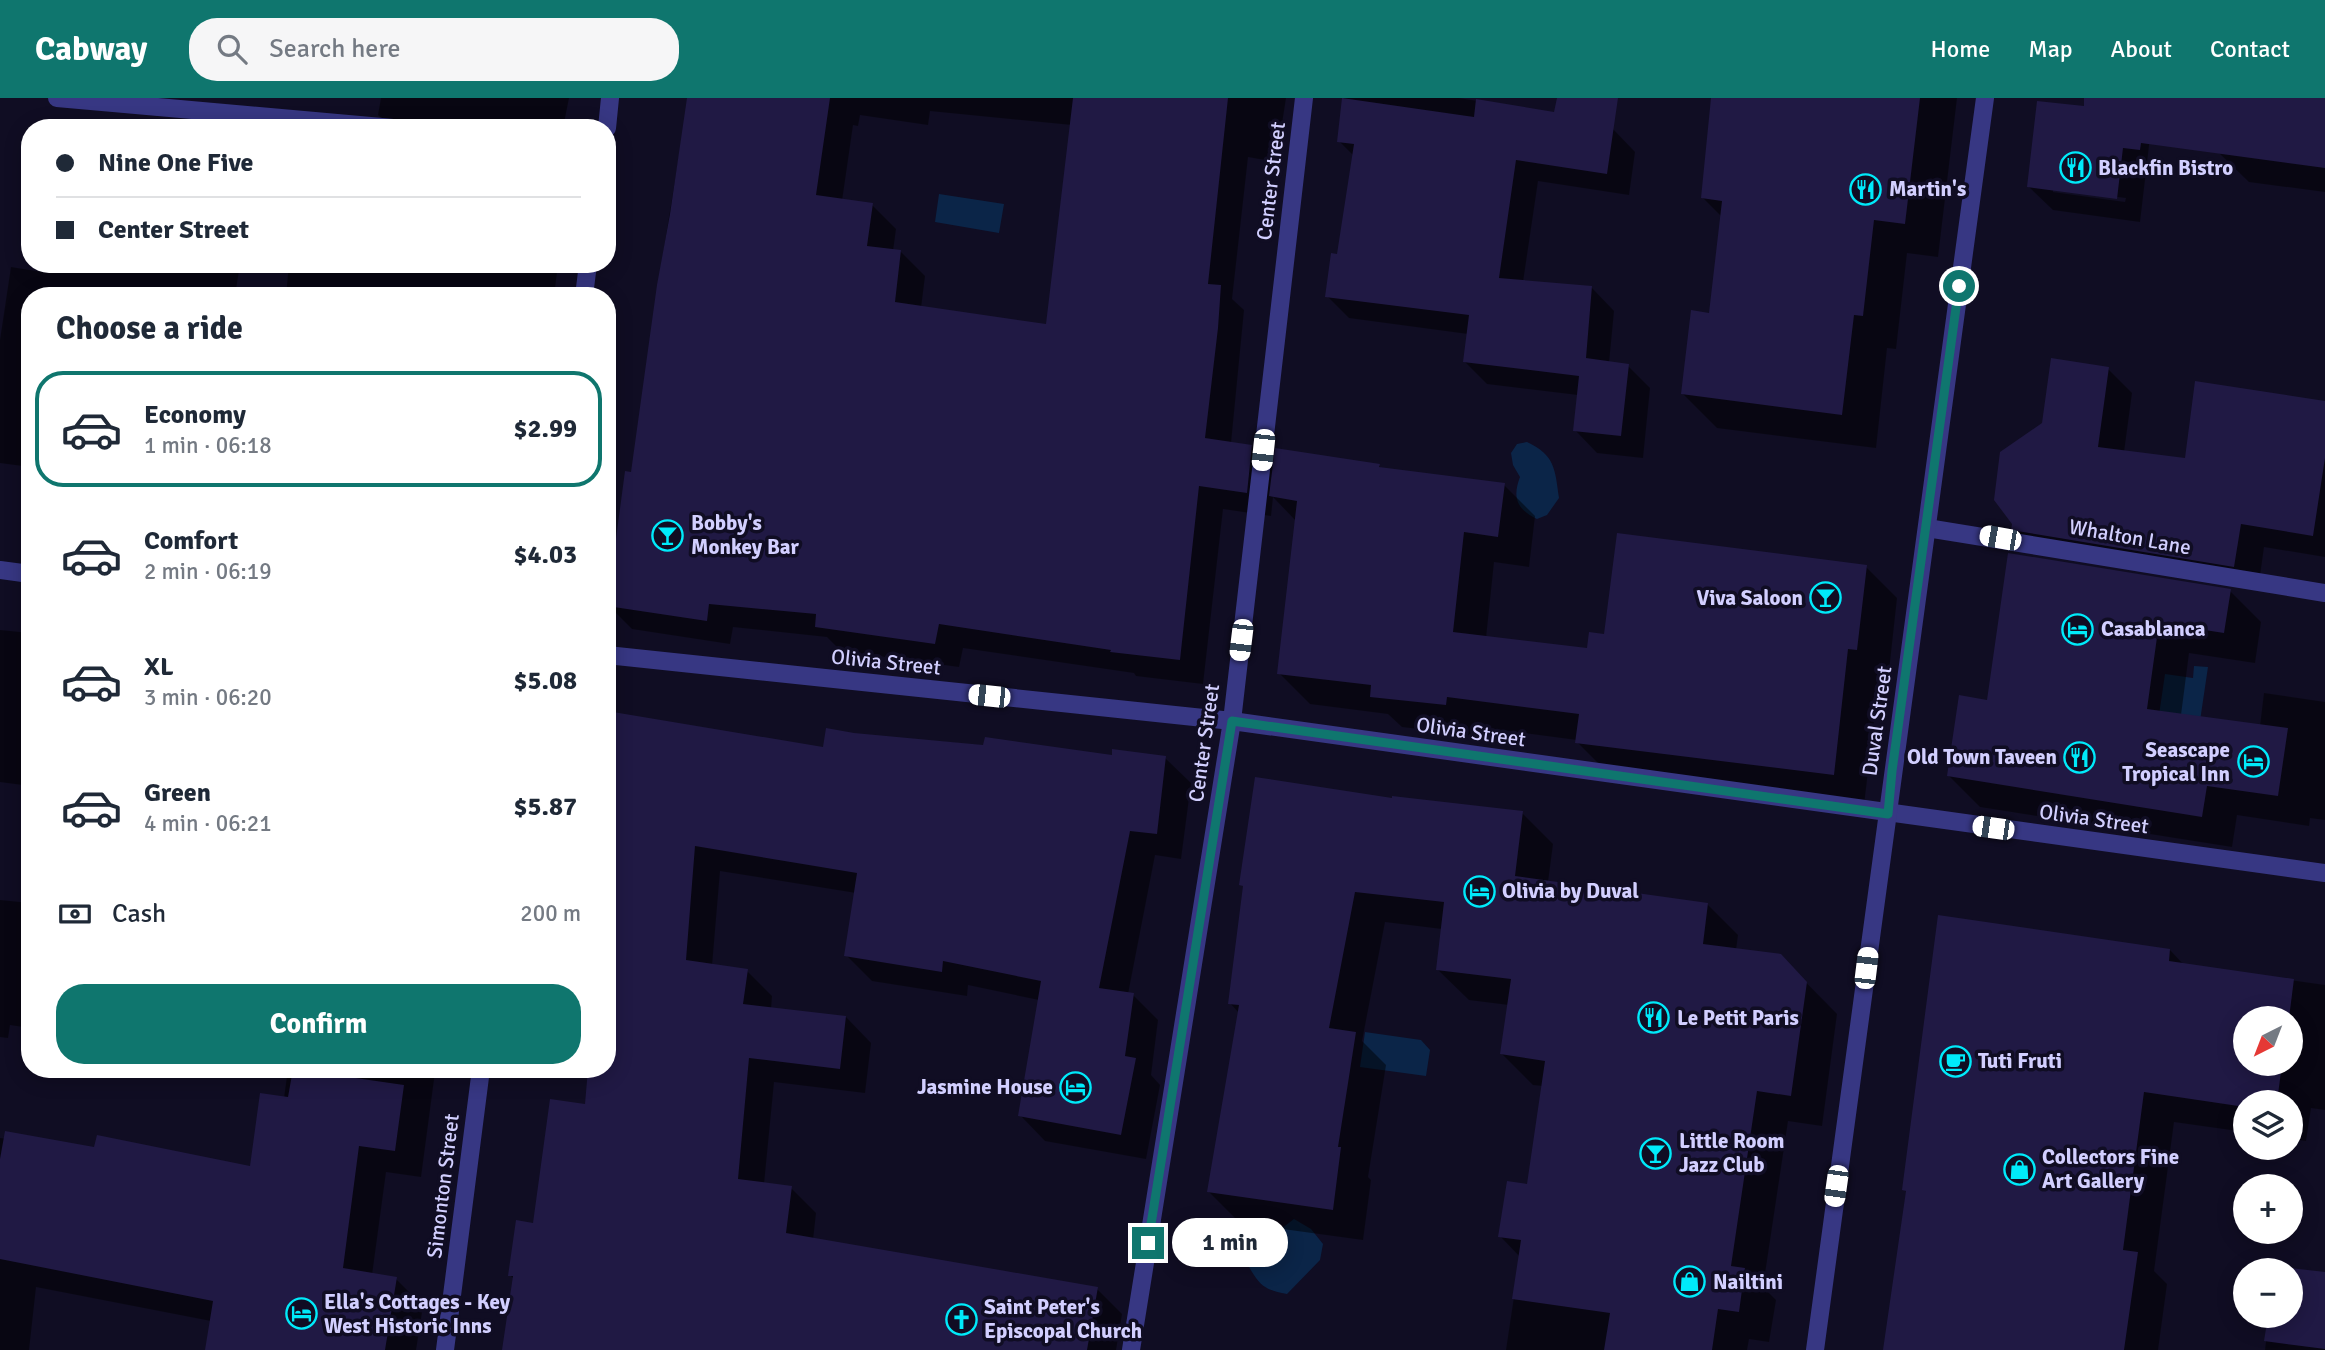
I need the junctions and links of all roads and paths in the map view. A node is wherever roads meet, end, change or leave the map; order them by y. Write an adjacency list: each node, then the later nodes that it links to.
1 (57, 98): 5 (street)
2 (610, 98): 6 (street)
3 (1304, 98): 12 (street, Center Street)
4 (1985, 98): 7 (street, Duval Street)
5 (292, 119)
6 (608, 119)
7 (1927, 528): 10 (street, Whalton Lane); 13 (street, Duval Street)
8 (0, 570): 9 (street)
9 (21, 573)
10 (2325, 593)
11 (616, 656): 12 (street, Olivia Street)
12 (1232, 721): 13 (street, Olivia Street); 17 (street, Center Street)
13 (1888, 814): 14 (street, Olivia Street); 18 (street, Duval Street)
14 (2325, 873)
15 (480, 1078): 16 (street, Simonton Street)
16 (445, 1350)
17 (1131, 1350)
18 (1815, 1350)

